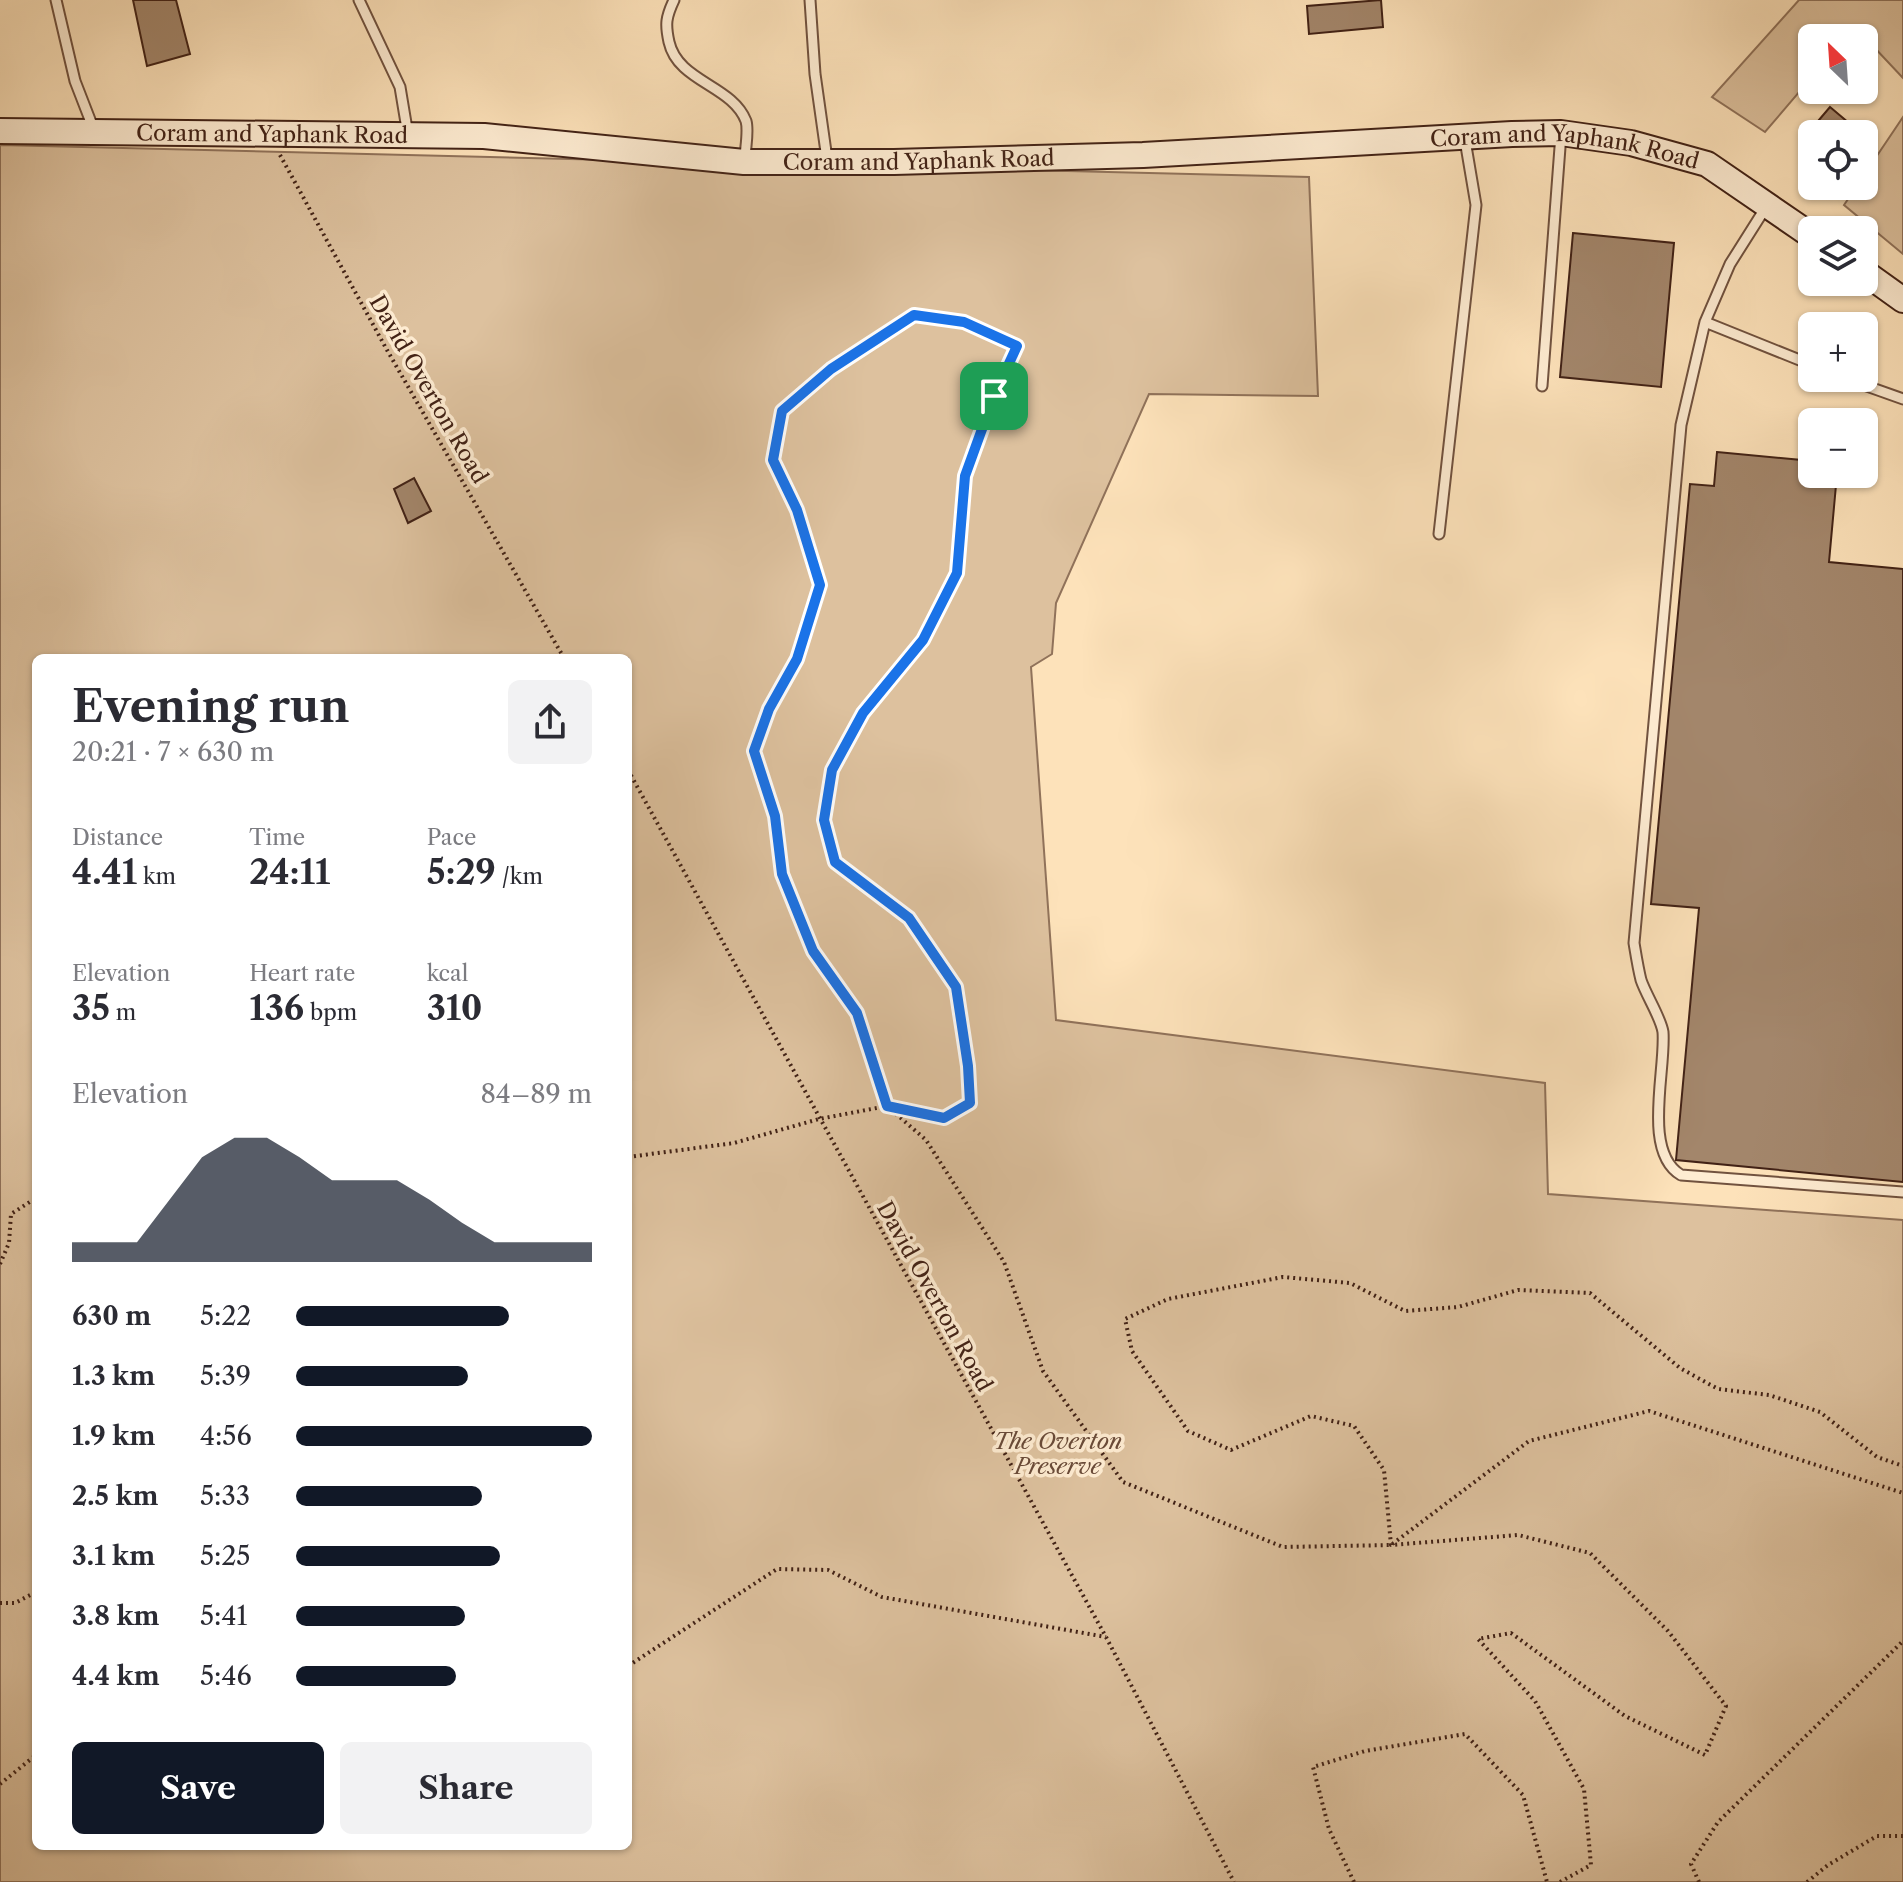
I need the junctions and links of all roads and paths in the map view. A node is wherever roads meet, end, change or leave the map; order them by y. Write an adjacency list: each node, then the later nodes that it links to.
1 (56, 0): 6 (lane)
2 (359, 0): 9 (lane)
3 (674, 0): 11 (lane)
4 (810, 0): 12 (lane)
5 (0, 131): 6 (main road, Coram and Yaphank Road)
6 (95, 133): 8 (main road, Coram and Yaphank Road)
7 (1561, 133): 10 (main road, Coram and Yaphank Road); 13 (main road, Coram and Yaphank Road); 19 (lane)
8 (269, 135): 9 (main road, Coram and Yaphank Road); 23 (path, David Overton Road)
9 (408, 136): 11 (main road, Coram and Yaphank Road)
10 (1465, 136): 12 (main road, Coram and Yaphank Road); 22 (lane)
11 (744, 162): 12 (main road, Coram and Yaphank Road)
12 (827, 162)
13 (1767, 205): 14 (main road, Coram and Yaphank Road); 17 (lane)
14 (1798, 226)
15 (1878, 282): 16 (main road)
16 (1903, 300)
17 (1705, 322): 18 (lane); 28 (lane)
18 (1798, 359)
19 (1542, 386)
20 (1878, 390): 21 (lane)
21 (1903, 399)
22 (1439, 534)
23 (562, 654)
24 (632, 777): 26 (path, David Overton Road)
25 (887, 1106): 25 (path); 26 (path); 33 (path)
26 (819, 1119): 27 (path); 36 (path, David Overton Road)
27 (632, 1156)
28 (1903, 1192)
29 (32, 1201): 30 (path)
30 (0, 1264)
31 (1903, 1466): 33 (path)
32 (1903, 1493): 33 (path)
33 (1391, 1545): 45 (path)
34 (32, 1594): 35 (path)
35 (0, 1603)
36 (1106, 1637): 38 (path); 42 (path, David Overton Road)
37 (1903, 1641): 46 (path)
38 (632, 1663)
39 (32, 1758): 40 (path)
40 (0, 1784)
41 (1903, 1836): 47 (path)
42 (1234, 1882)
43 (1354, 1882): 44 (path)
44 (1547, 1882)
45 (1560, 1882)
46 (1699, 1882)
47 (1807, 1882)

